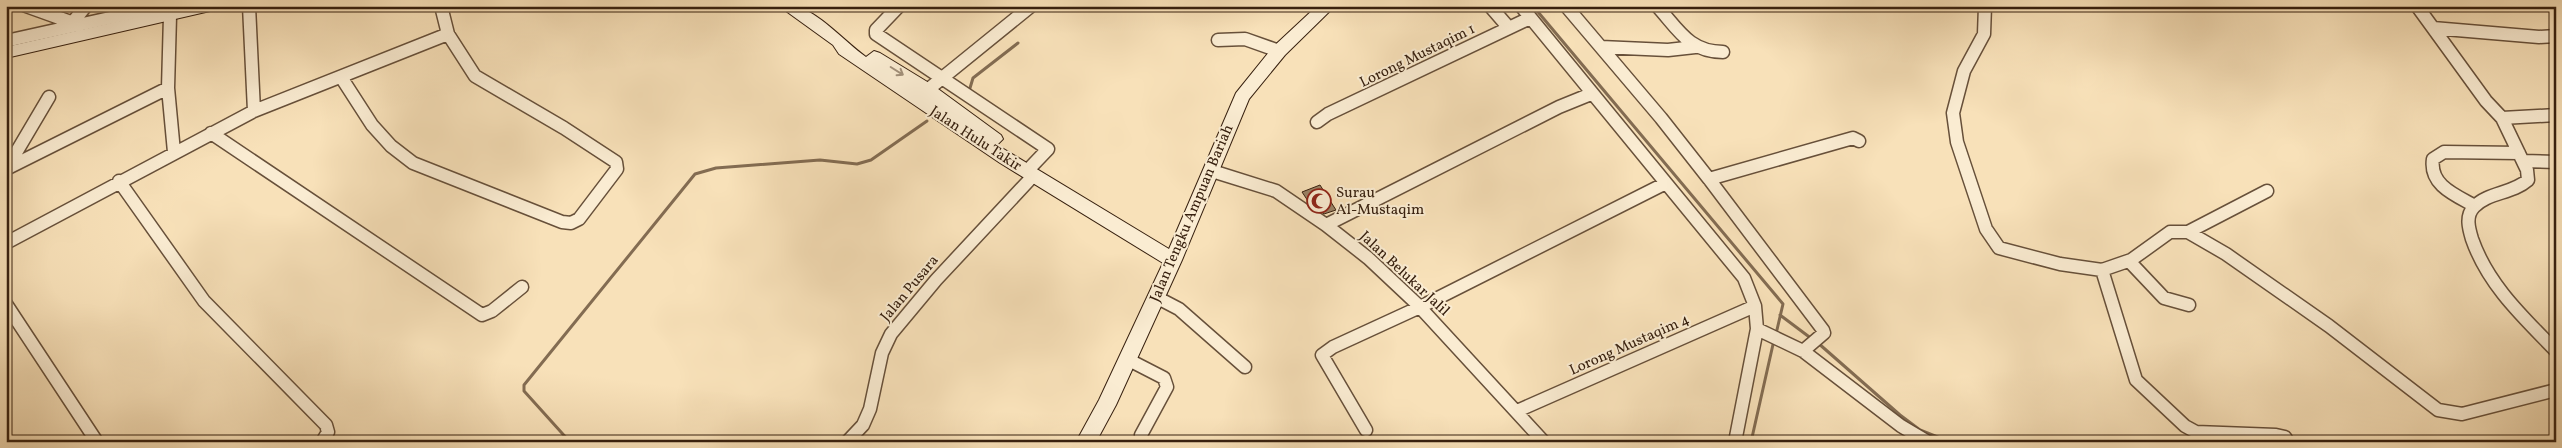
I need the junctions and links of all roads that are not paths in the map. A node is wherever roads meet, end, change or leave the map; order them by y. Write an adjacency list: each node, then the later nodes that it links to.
1 (26, 6): 18 (street)
2 (86, 6): 18 (street)
3 (210, 6): 16 (street)
4 (249, 6): 36 (street)
5 (441, 6): 21 (street)
6 (787, 6): 34 (street, Jalan Hulu Takir)
7 (899, 6): 31 (street)
8 (1031, 6): 31 (street)
9 (1327, 6): 27 (street, Jalan Tengku Ampuan Bariah)
10 (1490, 6): 19 (street)
11 (1521, 6): 17 (street)
12 (1566, 6): 25 (street)
13 (1657, 6): 26 (street)
14 (1985, 6): 58 (street)
15 (2417, 6): 20 (street)
16 (167, 11): 18 (street); 29 (street); 32 (street)
17 (1530, 18): 19 (street, Lorong Mustaqim 1); 33 (street)
18 (76, 24): 24 (street)
19 (1509, 28): 39 (street, Lorong Mustaqim 1)
20 (2433, 28): 22 (street); 38 (street)
21 (448, 34): 30 (street); 30 (street)
22 (2556, 36)
23 (1218, 40): 27 (street)
24 (6, 41)
25 (1601, 47): 26 (street); 48 (street)
26 (1695, 47): 28 (street)
27 (1279, 51): 47 (street, Jalan Tengku Ampuan Bariah)
28 (1723, 52)
29 (6, 53)
30 (341, 78): 36 (street)
31 (942, 78): 34 (street); 46 (street, Jalan Pusara)
32 (168, 88): 42 (street); 45 (street)
33 (1591, 94): 50 (street); 53 (street)
34 (922, 95): 46 (street, Jalan Hulu Takir)
35 (49, 97): 45 (street)
36 (254, 111): 40 (street)
37 (2556, 115): 38 (street)
38 (2502, 118): 43 (street)
39 (1317, 122)
40 (211, 133): 42 (street); 59 (street)
41 (1859, 141): 48 (street)
42 (174, 152): 49 (street)
43 (2521, 157): 44 (street); 52 (street); 52 (street)
44 (2556, 162)
45 (7, 169)
46 (1025, 170): 56 (street, Jalan Hulu Takir); 75 (street, Jalan Pusara)
47 (1212, 170): 53 (street, Jalan Belukar Jalil); 56 (street, Jalan Tengku Ampuan Bariah)
48 (1710, 179): 66 (street)
49 (119, 181): 55 (street); 74 (street)
50 (1666, 183): 63 (street); 64 (street)
51 (2266, 191): 54 (street)
52 (2475, 206): 67 (street)
53 (1326, 224): 64 (street, Jalan Belukar Jalil)
54 (2188, 232): 57 (street); 70 (street)
55 (6, 243)
56 (1173, 260): 60 (street, Jalan Tengku Ampuan Bariah)
57 (2129, 261): 58 (street); 62 (street)
58 (2102, 270): 81 (street)
59 (522, 287)
60 (1156, 297): 68 (street, Jalan Tengku Ampuan Bariah); 69 (street)
61 (6, 304): 73 (street)
62 (2189, 305)
63 (1755, 306): 65 (street); 71 (street, Lorong Mustaqim 4)
64 (1420, 307): 71 (street, Jalan Belukar Jalil); 72 (street)
65 (1761, 331): 66 (street); 79 (street)
66 (1805, 349): 80 (street)
67 (2556, 351)
68 (1128, 359): 76 (street, Jalan Tengku Ampuan Bariah); 77 (street)
69 (1245, 367)
70 (2556, 390)
71 (1517, 411): 78 (street, Jalan Belukar Jalil)
72 (1366, 430)
73 (97, 442)
74 (322, 442)
75 (847, 442)
76 (1086, 442)
77 (1144, 442)
78 (1544, 442)
79 (1735, 442)
80 (1928, 442)
81 (2288, 442)

